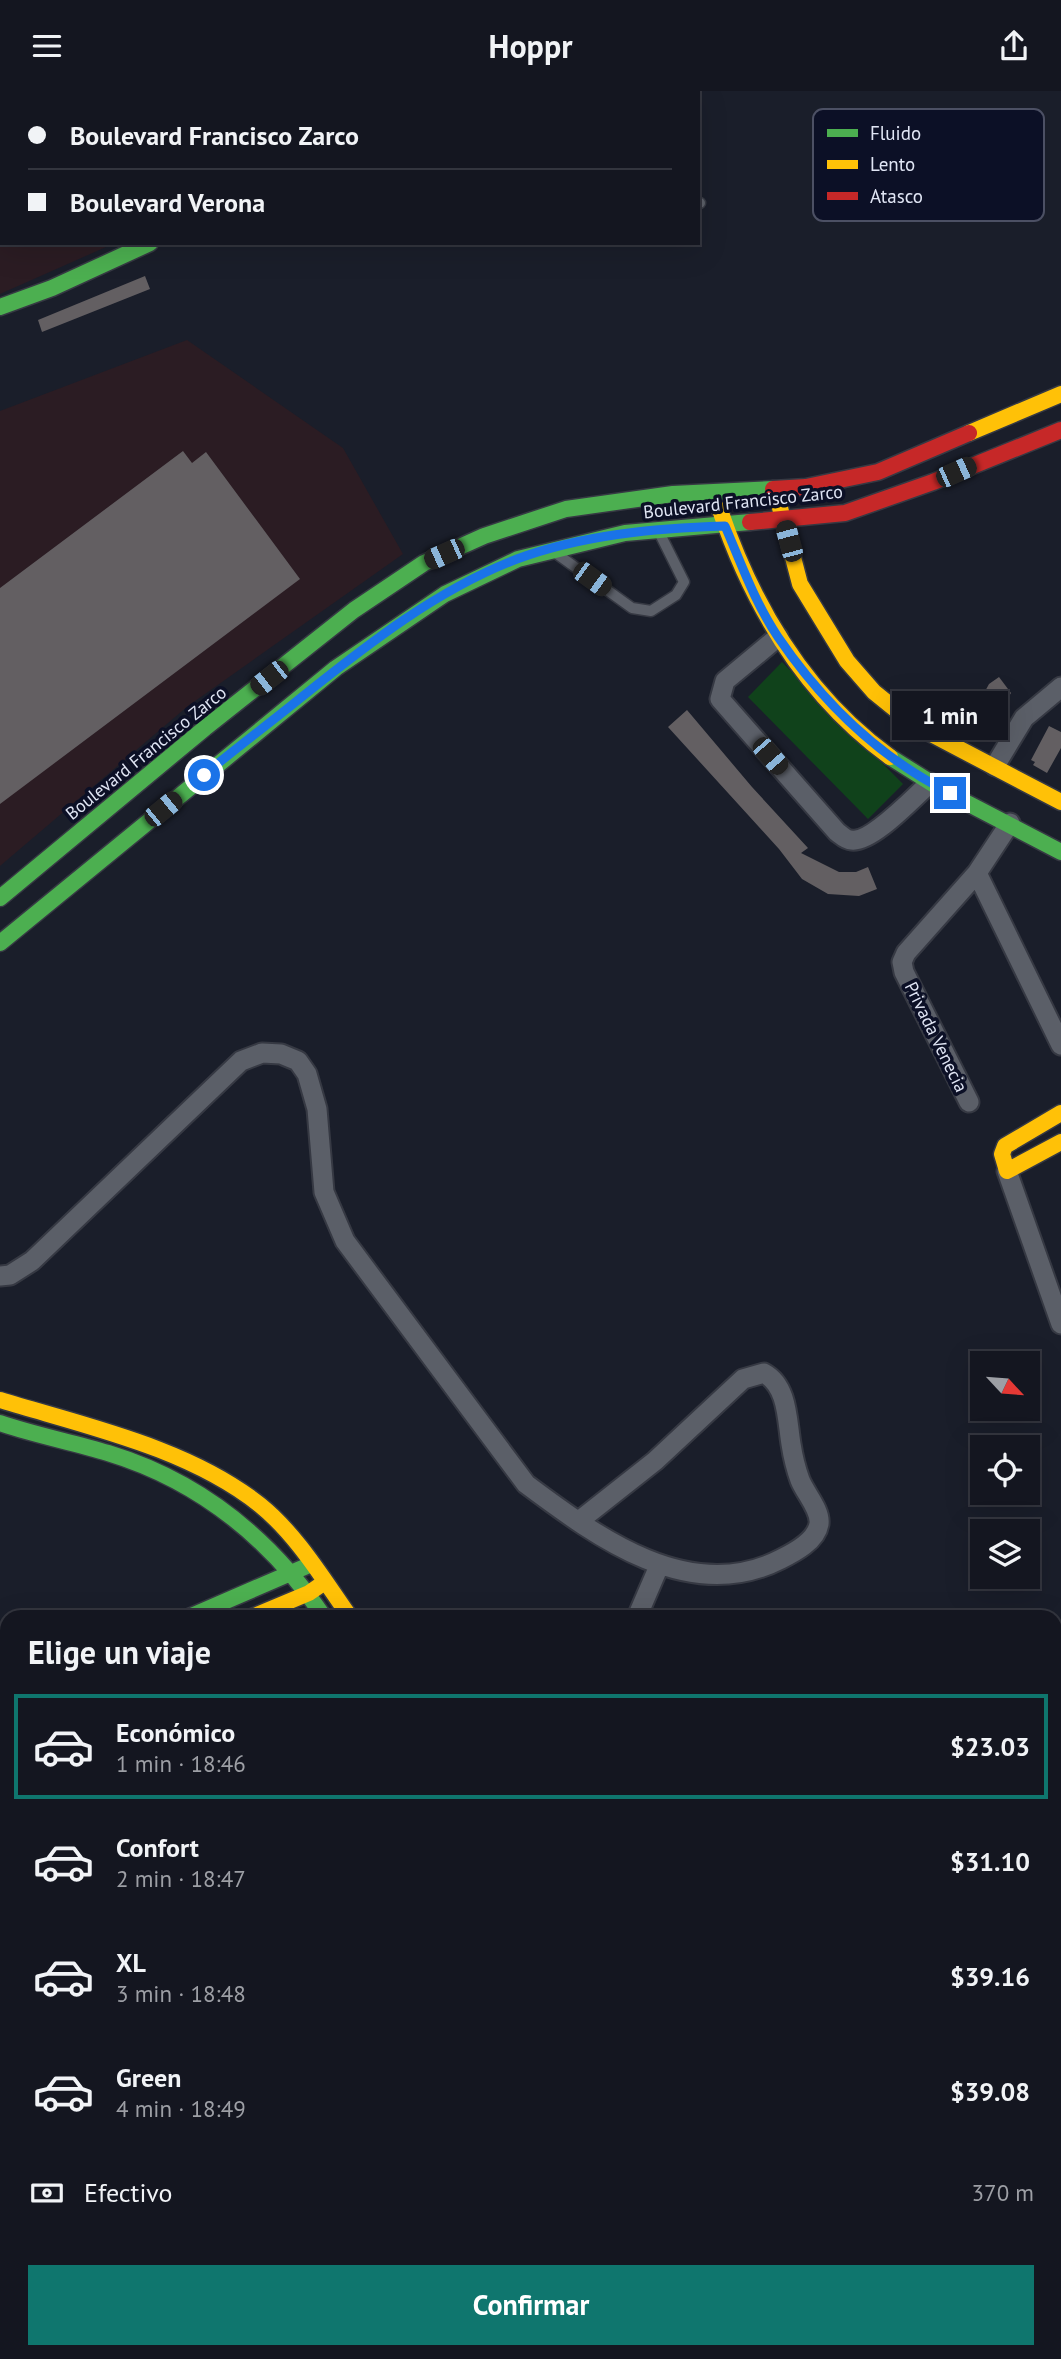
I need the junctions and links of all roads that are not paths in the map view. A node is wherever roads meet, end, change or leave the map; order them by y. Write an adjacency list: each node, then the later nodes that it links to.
1 (146, 245): 2 (street)
2 (0, 307)
3 (1061, 394): 5 (street, Boulevard Francisco Zarco)
4 (1061, 429): 7 (street, Boulevard Francisco Zarco)
5 (775, 488): 6 (street, Boulevard Francisco Zarco); 7 (street)
6 (715, 491): 8 (street); 19 (street, Boulevard Francisco Zarco)
7 (783, 520): 8 (street, Boulevard Francisco Zarco); 13 (street)
8 (725, 526): 9 (street, Boulevard Francisco Zarco); 11 (street)
9 (657, 529): 10 (street, Boulevard Francisco Zarco); 10 (lane)
10 (551, 550): 20 (street, Boulevard Francisco Zarco)
11 (778, 637): 14 (street); 14 (street)
12 (1061, 687): 13 (street)
13 (995, 766): 15 (street)
14 (930, 783): 16 (street)
15 (1061, 802)
16 (1010, 823): 17 (street); 18 (street, Privada Venecia)
17 (1061, 852)
18 (977, 873): 21 (street); 22 (street, Privada Venecia)
19 (0, 898)
20 (0, 943)
21 (1061, 1045)
22 (969, 1102)
23 (1061, 1113): 25 (street)
24 (1061, 1142): 25 (street)
25 (1007, 1171): 27 (street)
26 (0, 1276): 30 (street)
27 (1061, 1324)
28 (0, 1400): 32 (street)
29 (0, 1423): 31 (street)
30 (579, 1521): 33 (street); 33 (street)
31 (265, 1541): 34 (street); 37 (street)
32 (313, 1563): 34 (street); 35 (street)
33 (659, 1566): 42 (street)
34 (294, 1574): 36 (street); 37 (street)
35 (327, 1581): 36 (street); 41 (street)
36 (309, 1593): 39 (street); 40 (street)
37 (243, 1596): 38 (street)
38 (207, 1610)
39 (269, 1610)
40 (320, 1610)
41 (346, 1610)
42 (640, 1610)

